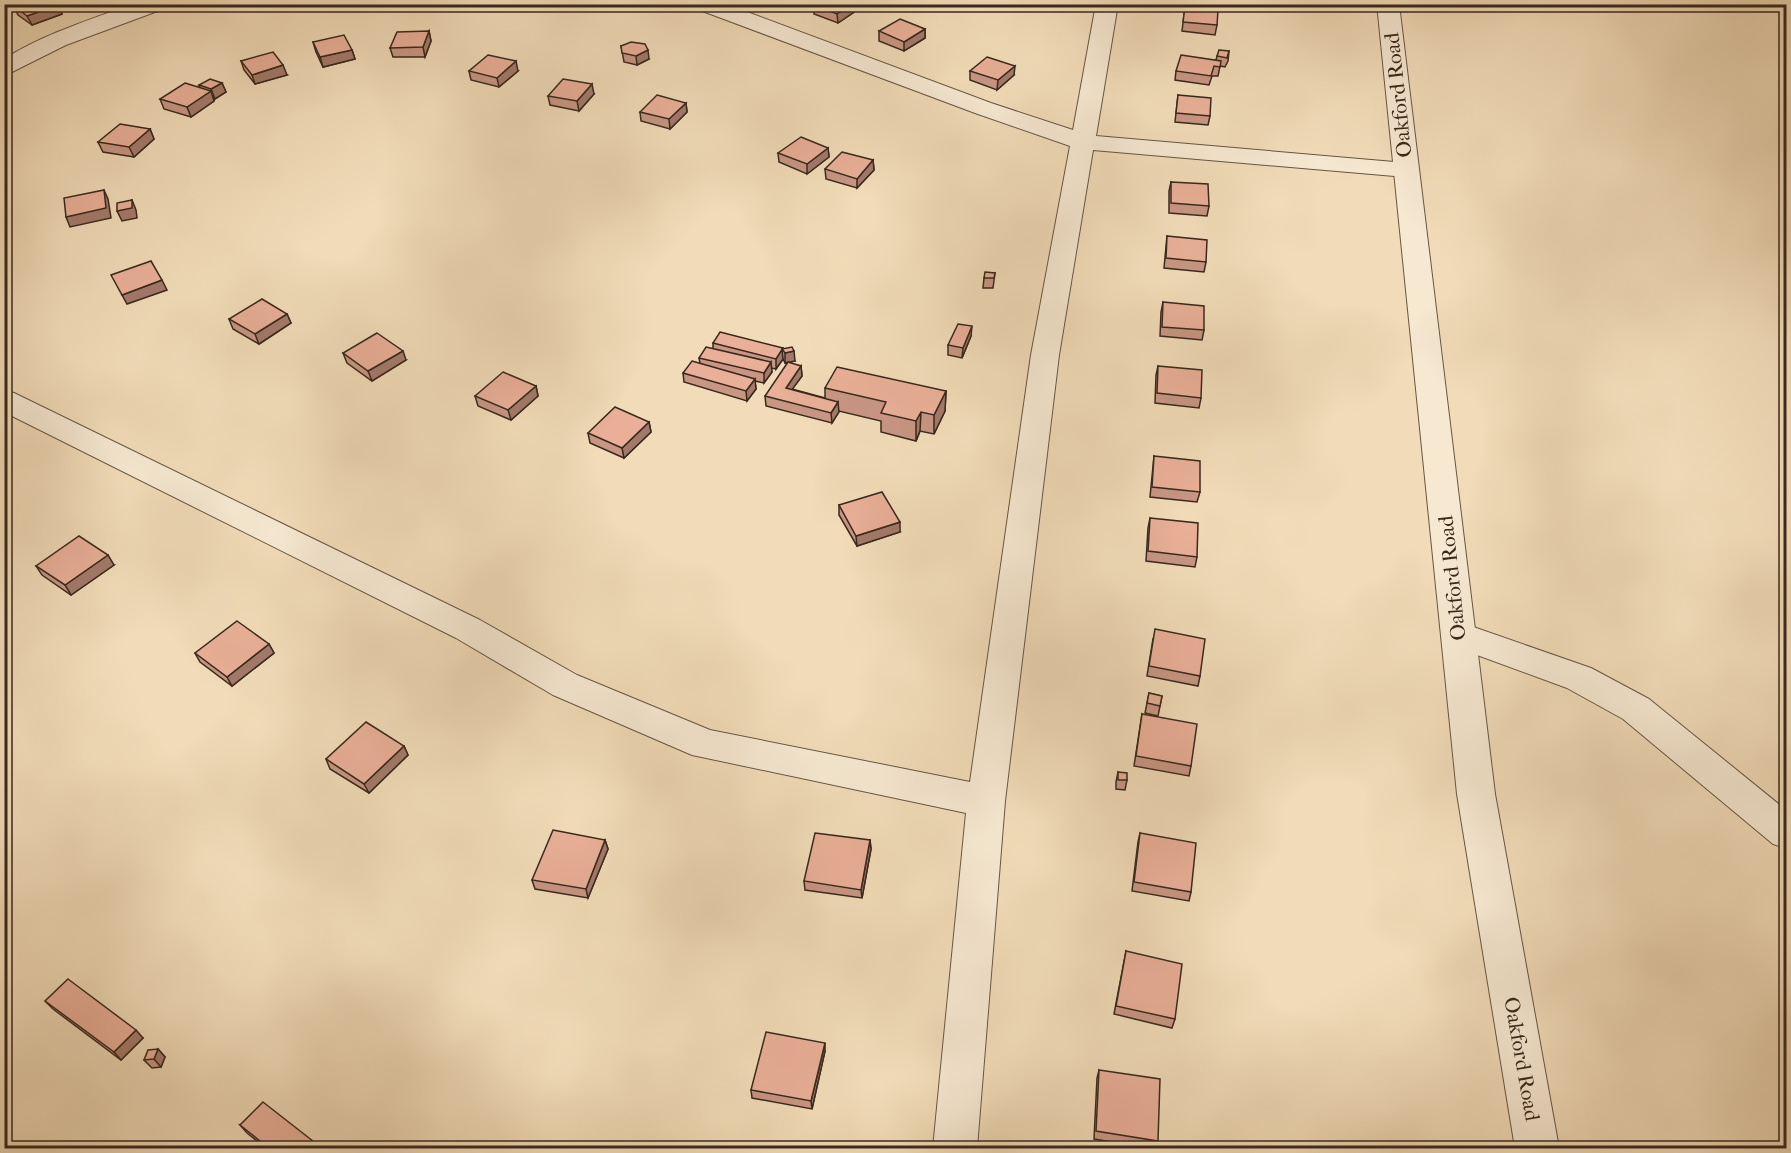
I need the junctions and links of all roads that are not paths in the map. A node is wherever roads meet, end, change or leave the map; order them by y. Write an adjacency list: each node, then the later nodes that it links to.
1 (155, 4): 5 (street)
2 (705, 4): 6 (street)
3 (1107, 4): 6 (street)
4 (1388, 4): 7 (street, Oakford Road)
5 (4, 69)
6 (1083, 142): 7 (street); 10 (street)
7 (1406, 170): 9 (street, Oakford Road)
8 (4, 400): 10 (street)
9 (1459, 635): 11 (street); 13 (street, Oakford Road)
10 (986, 801): 12 (street)
11 (1786, 832)
12 (955, 1149)
13 (1537, 1149)

